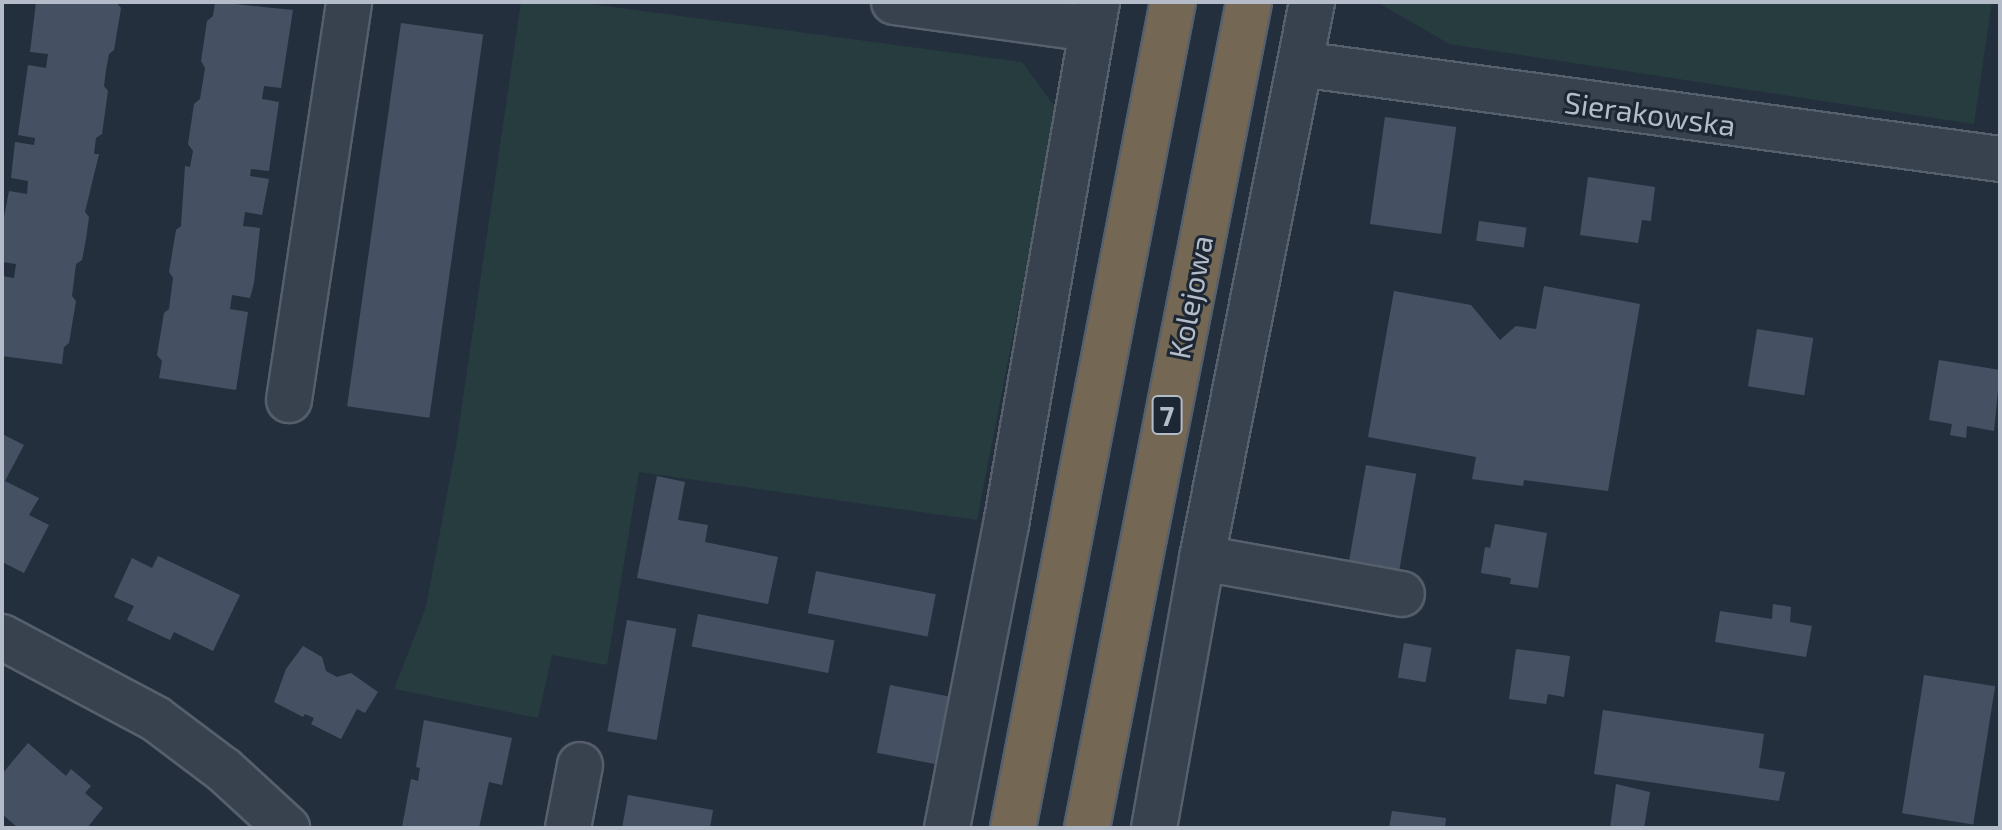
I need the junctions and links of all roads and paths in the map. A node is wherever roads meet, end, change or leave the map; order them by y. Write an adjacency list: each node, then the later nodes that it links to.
1 (349, 2): 9 (street)
2 (894, 2): 6 (street)
3 (1173, 2): 17 (highway)
4 (1249, 2): 18 (highway, Kolejowa / 7)
5 (1312, 2): 7 (street, Kolejowa)
6 (1094, 16): 16 (street)
7 (1300, 64): 8 (street, Sierakowska); 10 (street, Kolejowa)
8 (2000, 159)
9 (289, 400)
10 (1202, 558): 11 (street); 19 (street, Kolejowa)
11 (1402, 594)
12 (2, 637): 14 (street)
13 (580, 765): 15 (street)
14 (287, 828)
15 (568, 828)
16 (947, 828)
17 (1013, 828)
18 (1087, 828)
19 (1154, 828)

